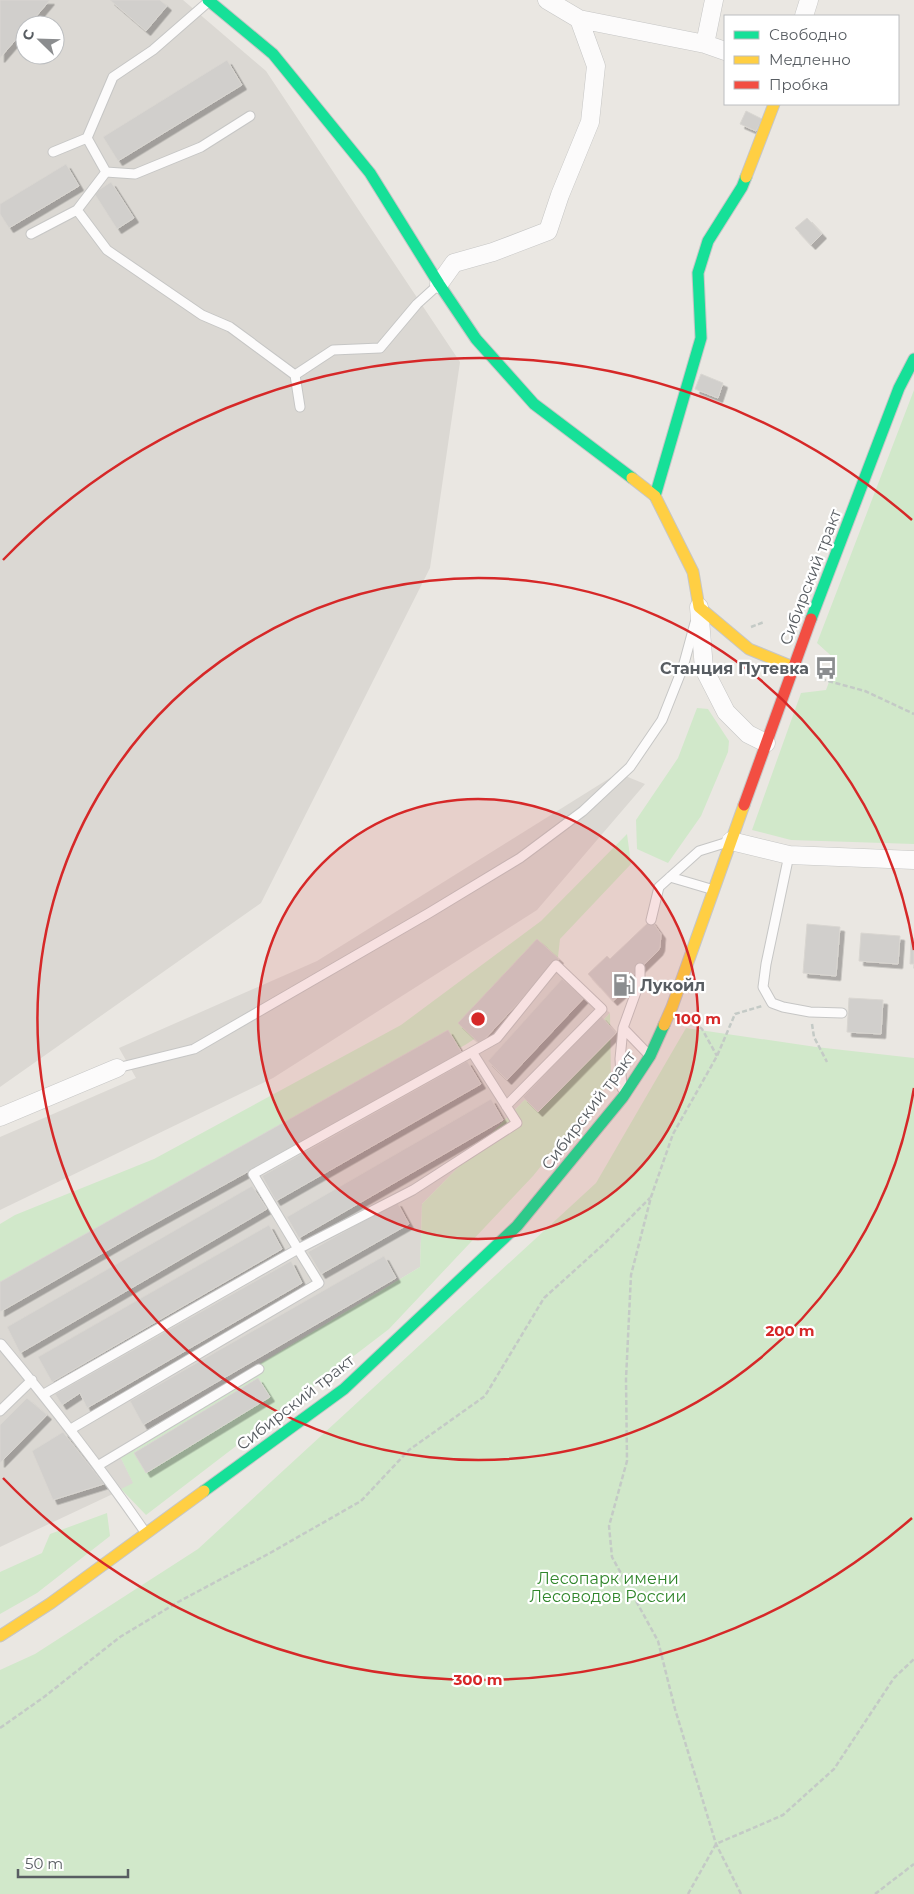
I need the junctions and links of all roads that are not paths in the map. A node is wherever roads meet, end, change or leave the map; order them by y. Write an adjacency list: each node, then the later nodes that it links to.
1 (208, 0): 11 (lane); 16 (main road)
2 (547, 0): 6 (street)
3 (714, 0): 7 (street)
4 (808, 0): 5 (street)
5 (804, 15)
6 (579, 19): 7 (street); 16 (street)
7 (705, 44): 8 (street)
8 (724, 51)
9 (774, 105): 20 (main road)
10 (250, 116): 13 (lane)
11 (88, 138): 12 (lane); 13 (lane)
12 (53, 152)
13 (106, 172): 14 (lane)
14 (77, 210): 15 (lane); 18 (lane)
15 (31, 234)
16 (439, 284): 18 (lane); 20 (main road)
17 (914, 359): 22 (main road, Сибирский тракт)
18 (295, 375): 19 (lane)
19 (300, 407)
20 (655, 496): 21 (main road)
21 (699, 607): 22 (main road); 23 (street); 35 (lane)
22 (793, 667): 23 (main road, Сибирский тракт)
23 (766, 743): 24 (main road, Сибирский тракт)
24 (731, 841): 25 (street); 27 (lane); 28 (main road, Сибирский тракт)
25 (789, 855): 26 (street); 31 (lane)
26 (914, 860)
27 (670, 877): 28 (lane); 29 (lane)
28 (714, 890): 34 (main road, Сибирский тракт)
29 (651, 920)
30 (640, 968): 32 (lane)
31 (842, 1013)
32 (623, 1028): 34 (lane); 36 (lane)
33 (472, 1052): 37 (lane); 37 (lane); 39 (lane)
34 (650, 1056): 36 (main road, Сибирский тракт)
35 (117, 1068): 38 (street)
36 (623, 1096): 47 (main road, Сибирский тракт)
37 (506, 1106): 39 (lane)
38 (0, 1117)
39 (298, 1250): 43 (lane); 45 (lane)
40 (1, 1344): 42 (lane)
41 (259, 1369): 46 (lane)
42 (32, 1380): 43 (lane); 44 (lane)
43 (44, 1394): 45 (lane)
44 (0, 1411)
45 (71, 1429): 46 (lane)
46 (99, 1465): 47 (lane)
47 (146, 1533): 48 (main road, Сибирский тракт)
48 (0, 1636)

